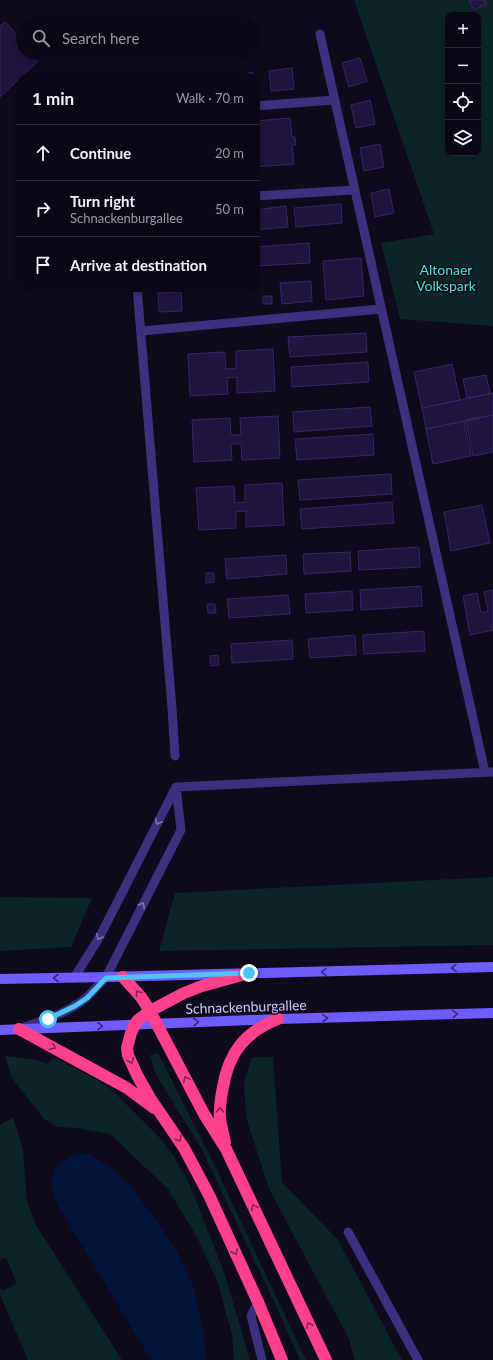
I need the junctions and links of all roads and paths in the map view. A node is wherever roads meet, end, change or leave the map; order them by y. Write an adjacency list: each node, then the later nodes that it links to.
1 (320, 34): 2 (lane)
2 (334, 100): 3 (lane); 4 (lane)
3 (260, 106)
4 (354, 190): 5 (lane); 7 (lane)
5 (260, 196)
6 (137, 292): 8 (lane)
7 (381, 309): 8 (lane); 10 (lane)
8 (141, 331): 9 (lane)
9 (175, 756)
10 (489, 772): 11 (lane)
11 (176, 787): 15 (lane, one-way to 15); 16 (lane, one-way to 11)
12 (493, 967): 13 (main road, one-way to 13)
13 (249, 973): 14 (main road); 18 (highway)
14 (123, 977): 16 (main road); 18 (highway, one-way to 14)
15 (74, 978): 16 (main road); 17 (main road, one-way to 17)
16 (106, 978): 23 (lane)
17 (0, 979)
18 (150, 1011): 21 (highway); 22 (highway)
19 (493, 1013): 20 (main road, Schnackenburgallee, one-way to 19)
20 (278, 1019): 22 (main road, Schnackenburgallee, one-way to 20); 26 (highway, one-way to 20)
21 (135, 1024): 22 (main road, Schnackenburgallee); 23 (main road, Schnackenburgallee, one-way to 21); 25 (highway, one-way to 25)
22 (157, 1024): 26 (highway, one-way to 22)
23 (19, 1029): 24 (main road, Schnackenburgallee); 25 (highway, one-way to 25)
24 (0, 1030)
25 (161, 1113): 28 (highway, one-way to 28)
26 (226, 1149): 31 (highway, one-way to 26)
27 (348, 1232): 32 (lane)
28 (258, 1302): 29 (lane); 30 (highway)
29 (262, 1360)
30 (282, 1360)
31 (326, 1360)
32 (418, 1360)

